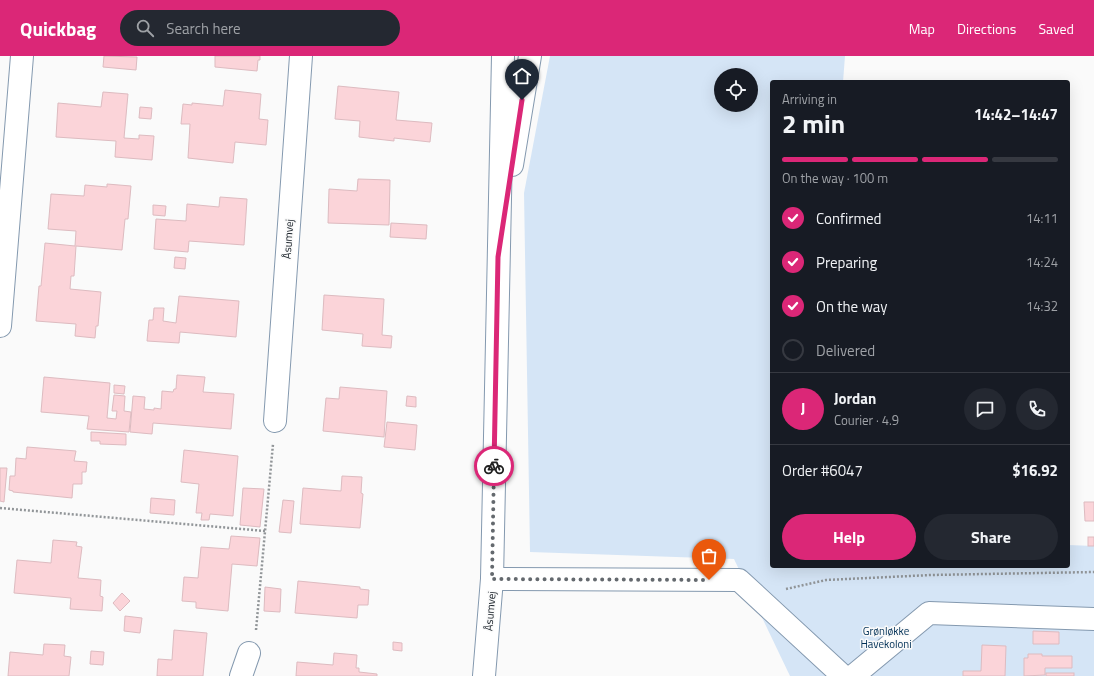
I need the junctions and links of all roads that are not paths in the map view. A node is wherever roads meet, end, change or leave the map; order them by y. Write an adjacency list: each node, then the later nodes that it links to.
1 (22, 56): 6 (street)
2 (301, 56): 7 (street, Åsumvej)
3 (503, 56): 5 (street, Åsumvej)
4 (530, 56): 5 (street, Åsumvej)
5 (498, 257): 8 (street, Åsumvej)
6 (0, 326)
7 (275, 421)
8 (492, 579): 12 (street, Åsumvej); 13 (street)
9 (1094, 619): 14 (street)
10 (249, 653): 11 (street)
11 (240, 676)
12 (484, 676)
13 (843, 676)
14 (853, 676)

